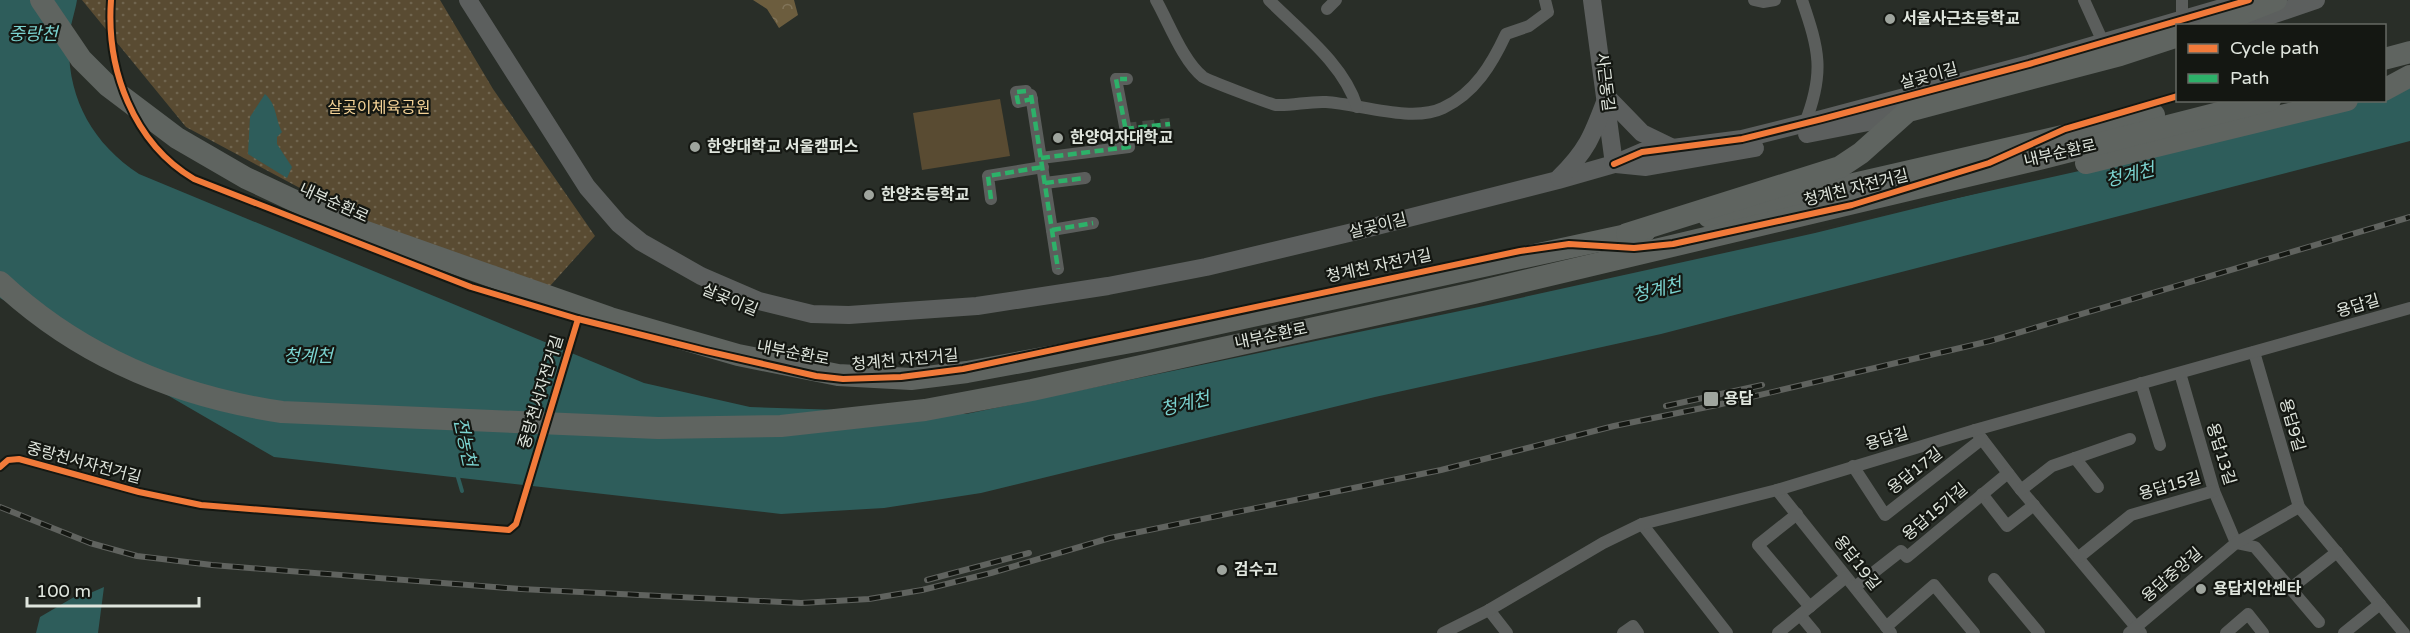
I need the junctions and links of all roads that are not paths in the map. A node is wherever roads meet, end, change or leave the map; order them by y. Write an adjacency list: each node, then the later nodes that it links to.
1 (41, 0): 50 (highway, 내부순환로)
2 (455, 0): 52 (main road, 살곶이길)
3 (468, 0): 52 (main road, 살곶이길)
4 (1156, 0): 38 (street)
5 (1269, 0): 38 (street)
6 (1545, 0): 38 (street)
7 (1592, 0): 34 (main road, 사근동길)
8 (1754, 0): 9 (street)
9 (1775, 0)
10 (1802, 0): 39 (street)
11 (2084, 0): 21 (street)
12 (2182, 0): 16 (street)
13 (2249, 0): 17 (main road, 살곶이길)
14 (2276, 0): 18 (highway)
15 (2316, 0): 18 (main road)
16 (2180, 24)
17 (2190, 24)
18 (2224, 24)
19 (2176, 29): 21 (main road, 살곶이길)
20 (2176, 30): 50 (highway, bridge)
21 (2103, 42): 27 (main road); 28 (main road, 살곶이길)
22 (2176, 47): 27 (main road, 살곶이길)
23 (2410, 52): 24 (highway)
24 (2386, 59)
25 (2410, 63): 26 (highway)
26 (2386, 70)
27 (2078, 74): 33 (main road, 살곶이길)
28 (1982, 76): 33 (main road); 39 (main road, 살곶이길)
29 (2410, 76): 31 (highway)
30 (1127, 79): 41 (street)
31 (2386, 89)
32 (1030, 95): 41 (street)
33 (1987, 95): 42 (main road, 살곶이길)
34 (1606, 98): 40 (main road); 42 (main road, 사근동길); 44 (main road)
35 (2209, 102): 50 (highway, 내부순환로, bridge)
36 (2262, 102): 46 (highway, 내부순환로)
37 (2339, 102): 46 (highway)
38 (1351, 107)
39 (1805, 123): 40 (main road, 살곶이길)
40 (1674, 148): 42 (main road, 살곶이길)
41 (1042, 162): 45 (street); 47 (street)
42 (1614, 164): 44 (main road, 살곶이길)
43 (1085, 178): 45 (street)
44 (1558, 180): 52 (main road, 살곶이길)
45 (1045, 183): 49 (street)
46 (1895, 191): 53 (highway, 내부순환로)
47 (992, 199)
48 (1092, 223): 49 (street)
49 (1052, 230): 51 (street)
50 (1627, 234)
51 (1058, 269)
52 (1139, 280)
53 (0, 282)
54 (2410, 308): 55 (street, 용답길)
55 (2254, 352): 56 (street, 용답길); 70 (street, 용답9길)
56 (2180, 373): 57 (street, 용답길); 67 (street, 용답13길)
57 (2141, 384): 58 (street, 용답길); 60 (street)
58 (1979, 435): 62 (street, 용답길); 62 (street, 용답17길); 63 (street)
59 (2130, 439): 61 (street)
60 (2160, 445)
61 (2075, 458): 64 (street); 66 (street)
62 (1853, 466): 65 (street, 용답길)
63 (2008, 473): 66 (street); 68 (street, 용답15가길)
64 (2098, 486)
65 (1777, 490): 71 (street, 용답19길); 72 (street, 용답길)
66 (2021, 490): 69 (street)
67 (2214, 491): 73 (street, 용답13길); 75 (street, 용답15길)
68 (1982, 494): 69 (street); 78 (street, 용답15가길)
69 (2034, 505): 75 (street)
70 (2299, 507): 73 (street, 용답중앙길); 74 (street)
71 (1797, 514): 76 (street, 용답19길); 82 (street)
72 (1642, 524): 81 (street, 용답길); 90 (street)
73 (2236, 543): 79 (street); 85 (street, 용답중앙길)
74 (2337, 552): 79 (street); 80 (street)
75 (2079, 557): 85 (street)
76 (1846, 577): 78 (street, 용답19길); 82 (street)
77 (1994, 579): 94 (street)
78 (1855, 587): 84 (street, 용답19길)
79 (2291, 588): 83 (street)
80 (2379, 604): 97 (street); 98 (street)
81 (1489, 610): 86 (street, 용답길); 87 (street)
82 (1805, 611): 91 (street); 92 (street)
83 (2319, 622)
84 (1889, 630): 93 (street)
85 (2136, 631)
86 (1443, 633)
87 (1507, 633)
88 (1623, 633): 89 (street)
89 (1638, 633)
90 (1727, 633)
91 (1778, 633)
92 (1815, 633)
93 (1974, 633)
94 (2039, 633)
95 (2226, 633): 96 (street)
96 (2263, 633)
97 (2344, 633)
98 (2404, 633)

